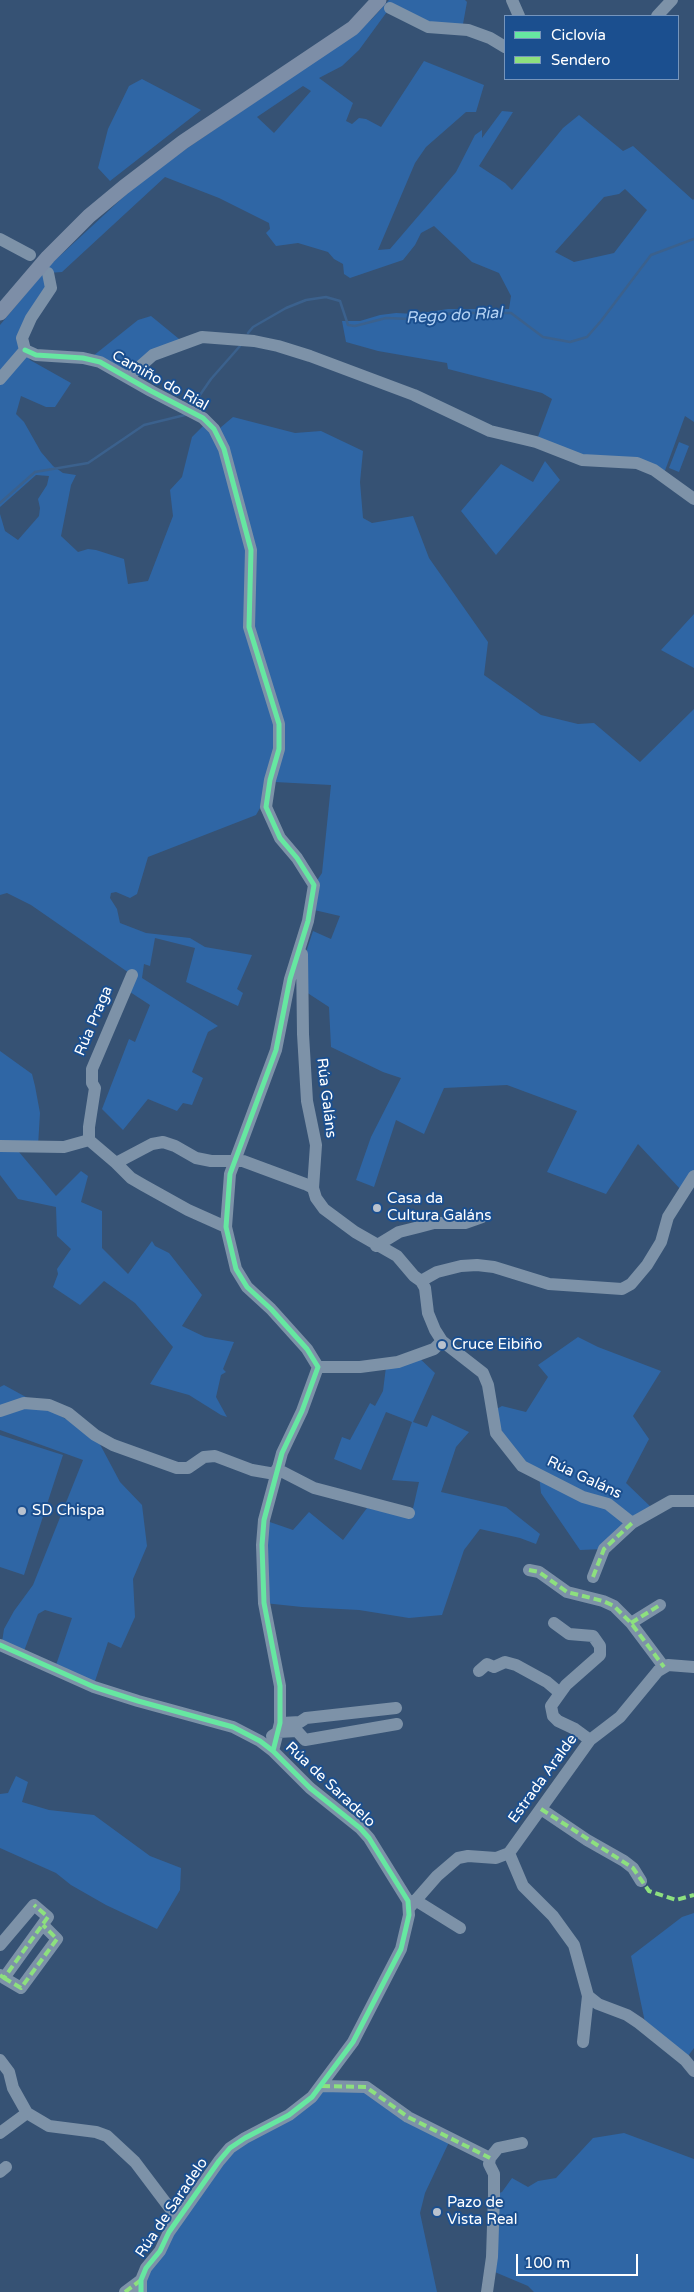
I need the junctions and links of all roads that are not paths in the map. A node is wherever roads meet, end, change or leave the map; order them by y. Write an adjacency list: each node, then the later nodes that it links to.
1 (512, 0): 4 (street)
2 (672, 0): 5 (street)
3 (384, 4): 6 (street); 10 (main road)
4 (519, 15)
5 (658, 15)
6 (504, 46)
7 (0, 239): 8 (street)
8 (30, 255)
9 (48, 273): 11 (street)
10 (0, 313)
11 (25, 350): 12 (street, Camiño do Rial); 13 (street)
12 (128, 377): 14 (street, Camiño do Rial); 16 (street, Camiño do Rial)
13 (0, 379)
14 (694, 499)
15 (132, 975): 17 (street, Rúa Praga)
16 (296, 981): 19 (street); 22 (street, Rúa Galáns)
17 (90, 1140): 18 (street); 20 (street)
18 (0, 1146)
19 (234, 1162): 20 (street); 22 (street); 24 (street)
20 (116, 1163): 24 (street)
21 (694, 1176): 26 (street)
22 (313, 1188): 25 (street)
23 (482, 1217): 25 (street)
24 (226, 1227): 28 (street)
25 (376, 1246): 26 (street)
26 (421, 1281): 27 (street, Rúa Galáns)
27 (442, 1341): 28 (street); 33 (street, Rúa Galáns)
28 (318, 1367): 30 (street)
29 (0, 1411): 30 (street)
30 (276, 1471): 32 (street); 46 (street)
31 (694, 1501): 33 (street)
32 (409, 1513)
33 (632, 1523): 35 (street)
34 (529, 1570): 38 (street)
35 (592, 1577)
36 (660, 1605): 38 (street)
37 (554, 1623): 43 (street)
38 (631, 1623): 40 (street)
39 (0, 1644): 48 (street, Rúa de Saradelo)
40 (664, 1667): 41 (street); 47 (street, Estrada Aralde)
41 (694, 1667)
42 (479, 1671): 43 (street)
43 (560, 1693): 47 (street)
44 (396, 1708): 46 (street)
45 (397, 1724): 46 (street)
46 (279, 1727): 48 (street); 49 (street)
47 (590, 1740): 50 (street, Estrada Aralde)
48 (260, 1741): 49 (street, Rúa de Saradelo)
49 (273, 1750): 53 (street, Rúa de Saradelo)
50 (541, 1809): 51 (street, Estrada Aralde); 52 (street)
51 (509, 1854): 53 (street); 58 (street)
52 (641, 1881)
53 (412, 1904): 55 (street); 63 (street, Rúa de Saradelo)
54 (43, 1925): 56 (street); 57 (street); 57 (street)
55 (460, 1928)
56 (0, 1945)
57 (2, 1976)
58 (588, 1996): 59 (street); 61 (street)
59 (583, 2042)
60 (0, 2060): 64 (street)
61 (694, 2071)
62 (0, 2085): 64 (street)
63 (322, 2086): 68 (street); 69 (street, Rúa de Saradelo)
64 (13, 2088): 65 (street)
65 (27, 2113): 66 (street); 69 (street)
66 (0, 2132)
67 (522, 2143): 68 (street)
68 (490, 2158): 72 (street)
69 (178, 2219): 70 (street, Rúa de Saradelo)
70 (141, 2286): 71 (street)
71 (125, 2292)
72 (487, 2292)

